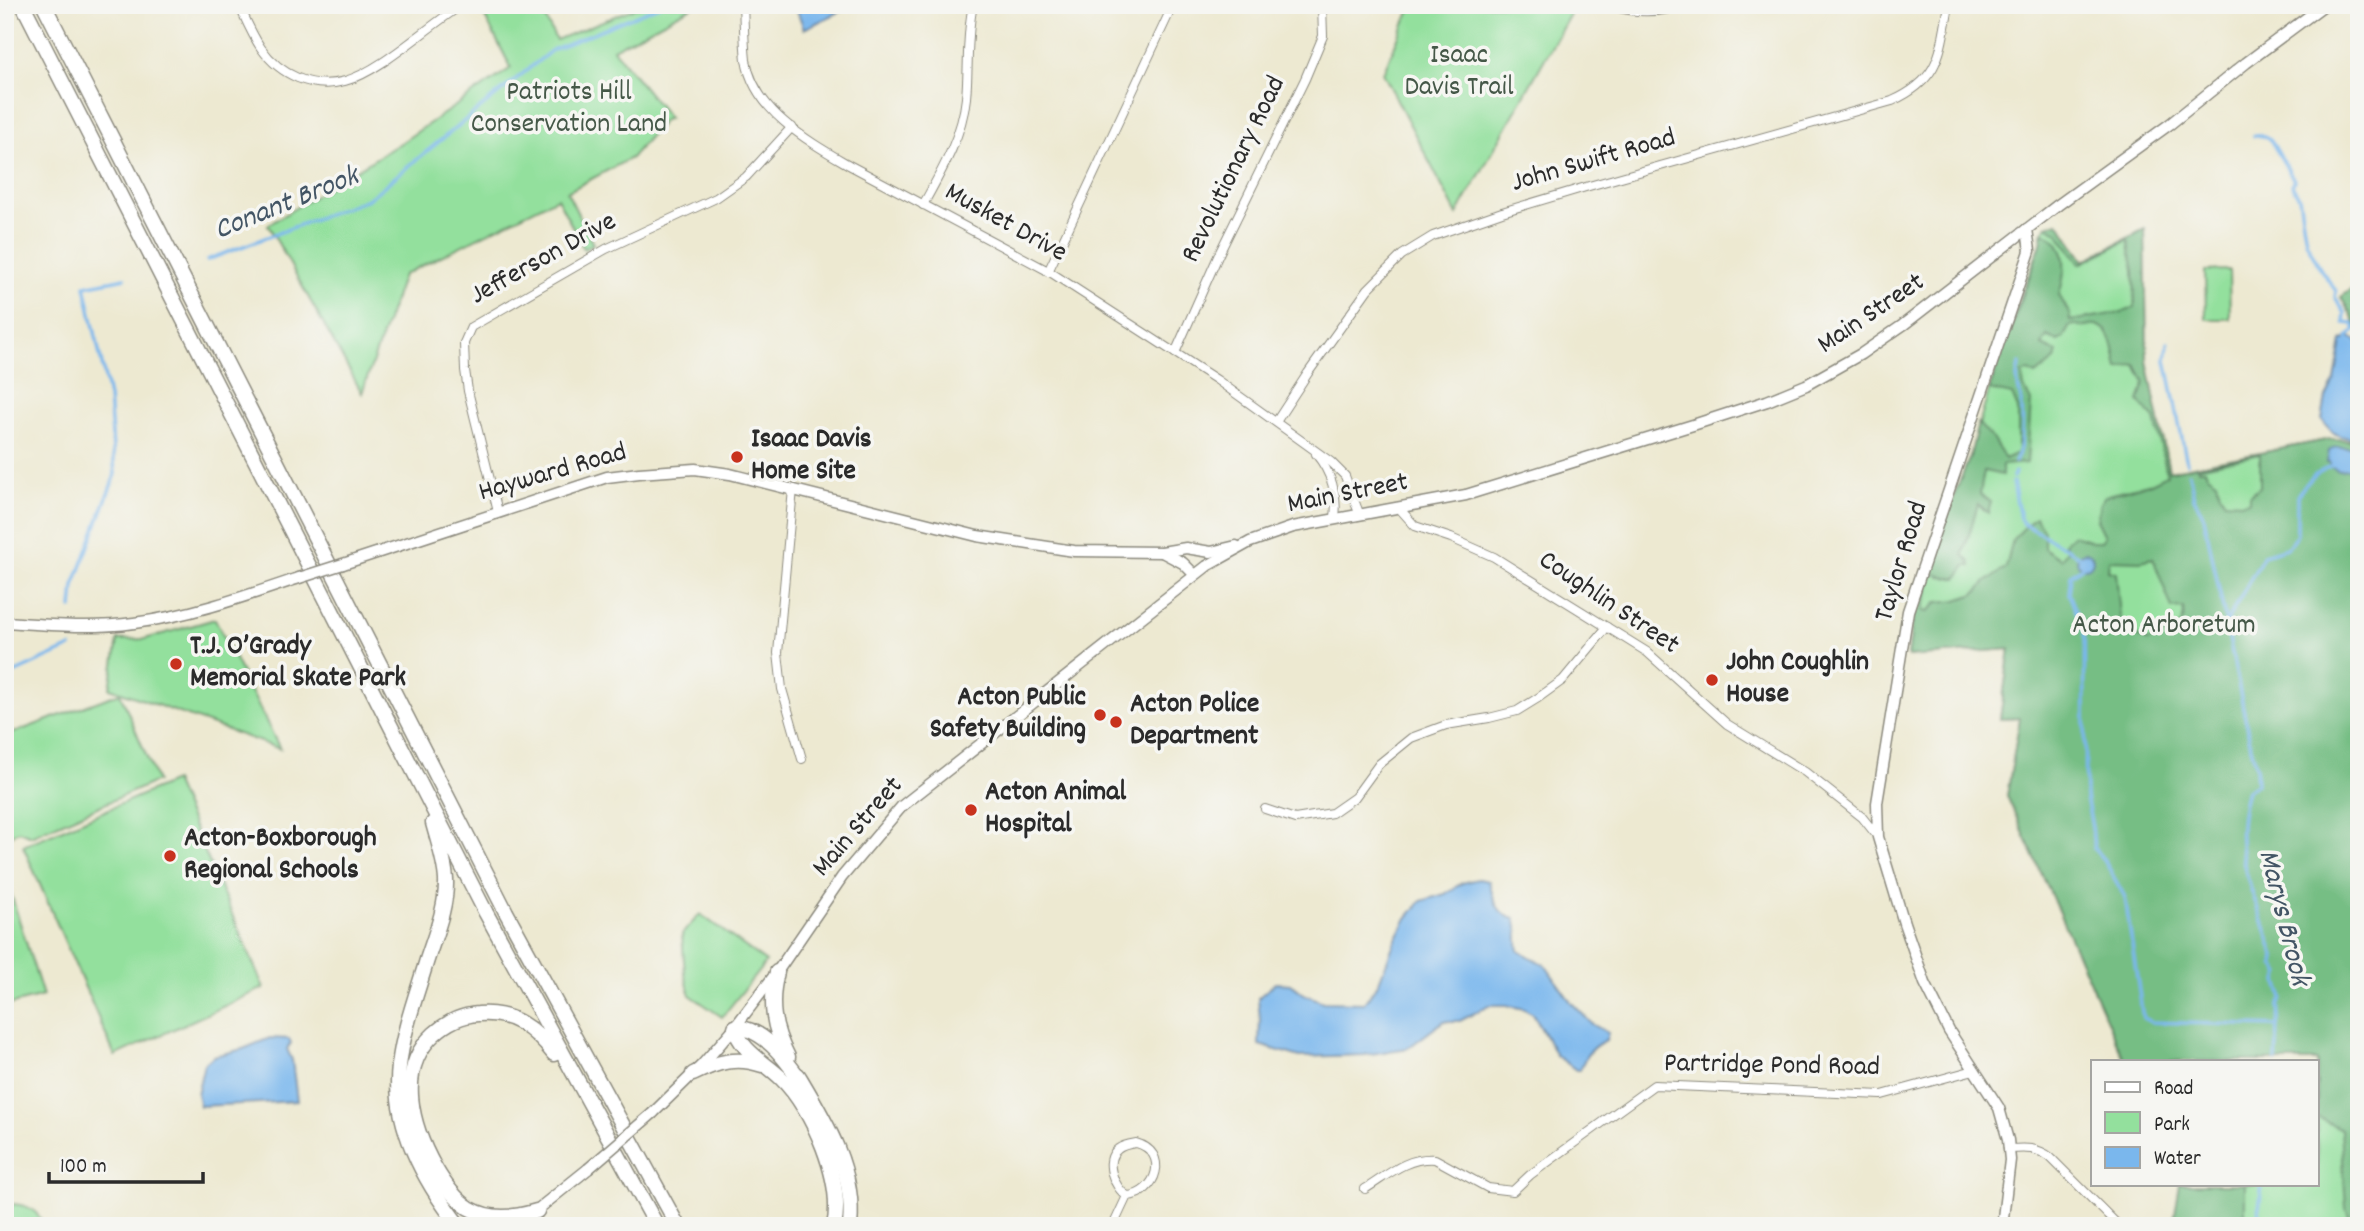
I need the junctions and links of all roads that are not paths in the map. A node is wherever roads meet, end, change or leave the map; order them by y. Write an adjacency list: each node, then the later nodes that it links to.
1 (23, 5): 33 (highway)
2 (44, 5): 54 (highway)
3 (239, 5): 4 (street)
4 (461, 5)
5 (743, 5): 13 (street, Musket Drive)
6 (973, 5): 14 (street)
7 (1173, 5): 16 (street)
8 (1322, 5): 17 (street, Revolutionary Road)
9 (1609, 5): 10 (street)
10 (1685, 5)
11 (1949, 5): 18 (street, John Swift Road)
12 (2324, 5): 15 (street, Main Street)
13 (792, 127): 14 (street, Musket Drive); 22 (street, Jefferson Drive)
14 (923, 205): 16 (street, Musket Drive)
15 (2027, 229): 21 (street, Main Street); 35 (street, Taylor Road)
16 (1048, 272): 17 (street, Musket Drive)
17 (1175, 353): 18 (street, Musket Drive)
18 (1276, 422): 19 (street, Musket Drive)
19 (1307, 444): 23 (street, Musket Drive); 24 (street, Musket Drive)
20 (793, 489): 22 (street, Hayward Road); 27 (street, Hayward Road); 32 (street)
21 (1399, 508): 23 (street, Main Street); 31 (street, Coughlin Street)
22 (498, 512): 30 (street, Hayward Road, bridge)
23 (1359, 513): 24 (street, Main Street)
24 (1335, 517): 25 (street, Main Street)
25 (1250, 542): 26 (street, Hayward Road); 28 (street, Main Street)
26 (1194, 550): 27 (street, Hayward Road); 28 (street)
27 (1162, 552): 29 (street)
28 (1208, 566): 29 (street, Main Street)
29 (1195, 575): 36 (street, Main Street)
30 (5, 622)
31 (1608, 626): 34 (street); 35 (street, Coughlin Street)
32 (802, 759)
33 (424, 792): 42 (highway); 45 (highway)
34 (1265, 809)
35 (1878, 837): 38 (street, Taylor Road)
36 (776, 972): 37 (street, Main Street); 41 (highway)
37 (735, 1027): 39 (highway); 40 (street, Main Street); 41 (highway)
38 (1975, 1070): 43 (street, Taylor Road); 44 (street, Partridge Pond Road)
39 (775, 1072): 40 (highway); 55 (highway)
40 (694, 1074): 48 (street, Main Street, bridge)
41 (801, 1081): 56 (highway)
42 (581, 1089): 47 (highway); 53 (highway)
43 (2009, 1149): 58 (street, Taylor Road); 59 (street)
44 (1365, 1189)
45 (436, 1193): 49 (highway); 50 (highway)
46 (1127, 1196): 46 (street); 57 (street)
47 (459, 1200): 48 (highway); 51 (highway)
48 (537, 1211): 52 (street, Main Street)
49 (447, 1226)
50 (459, 1226)
51 (481, 1226)
52 (517, 1226)
53 (657, 1226)
54 (681, 1226)
55 (834, 1226)
56 (850, 1226)
57 (1113, 1226)
58 (2002, 1226)
59 (2119, 1226)

